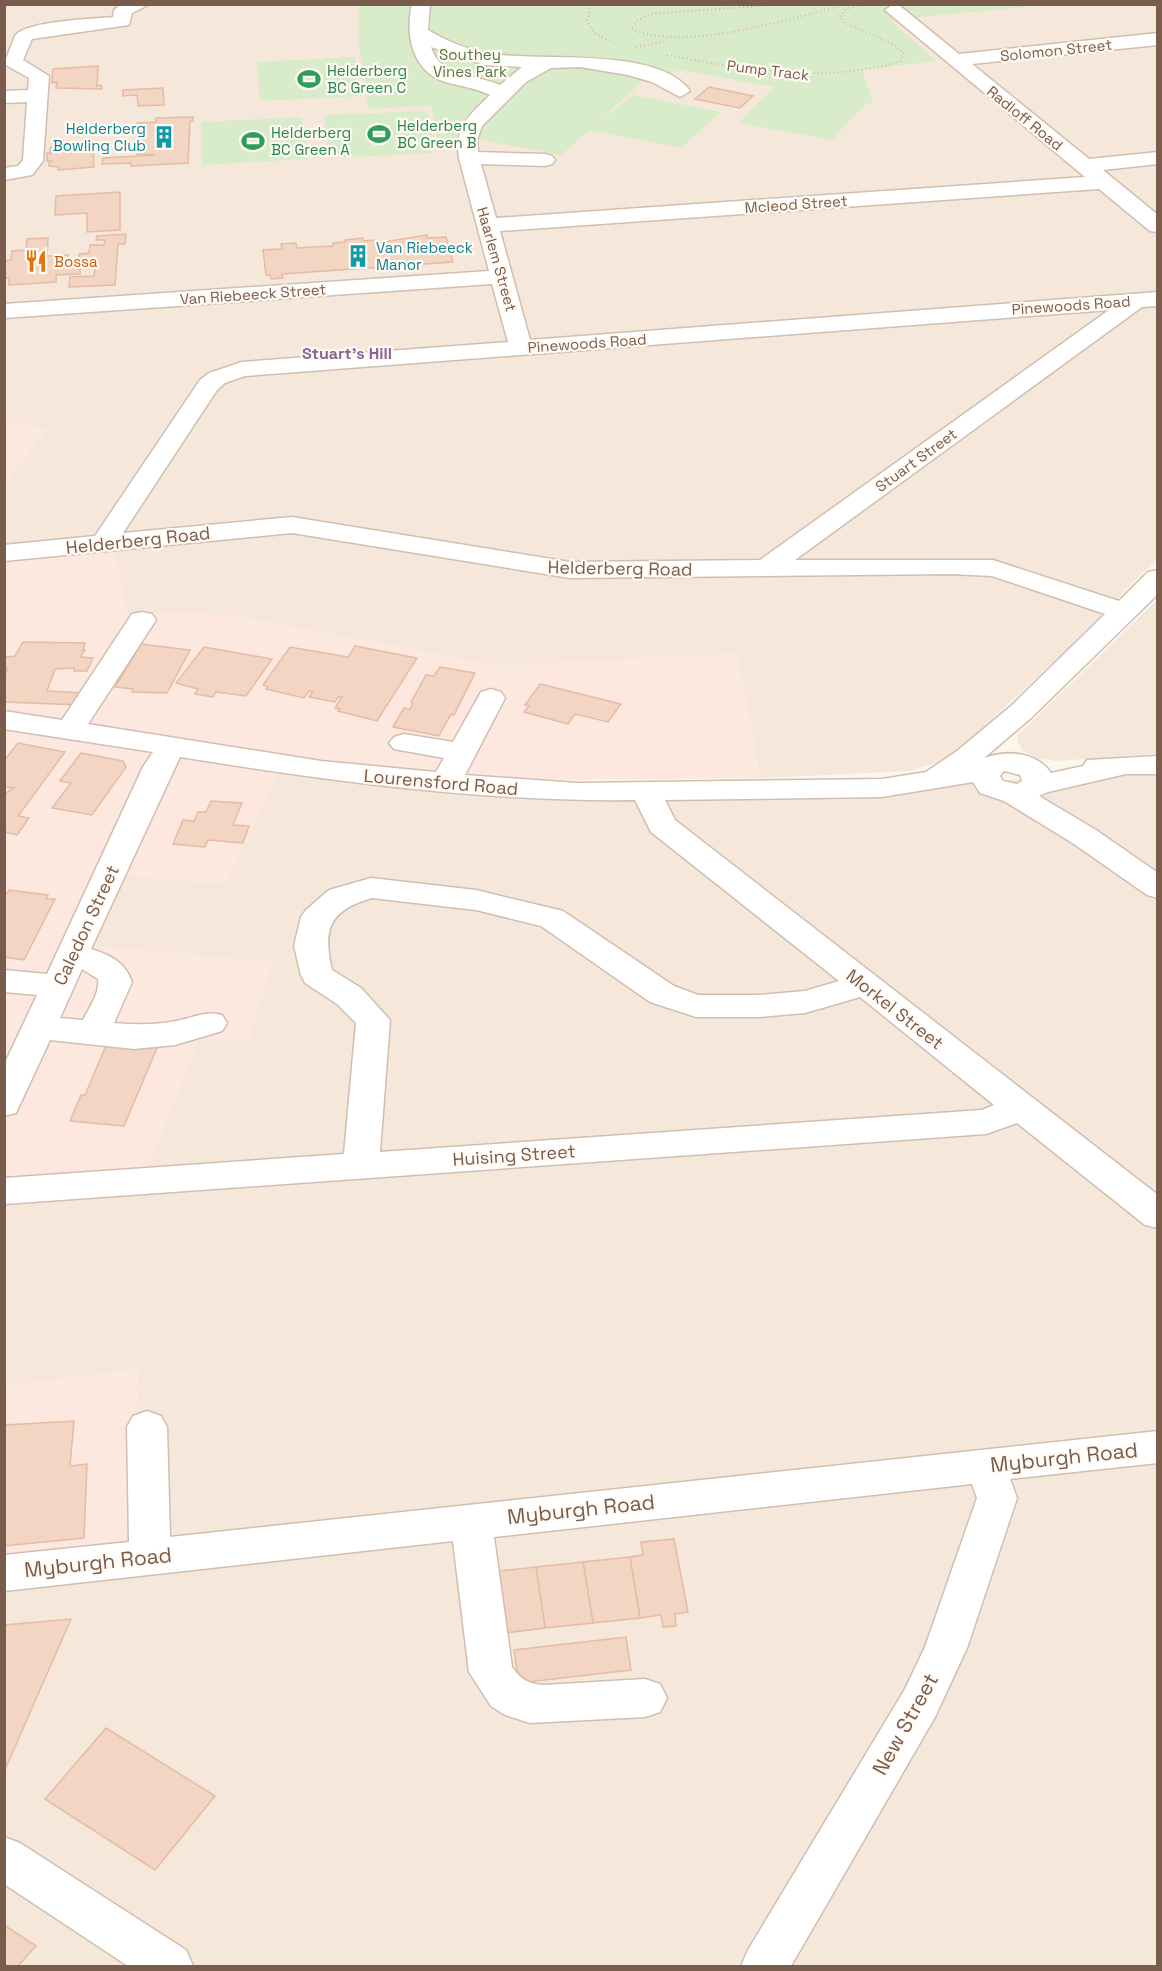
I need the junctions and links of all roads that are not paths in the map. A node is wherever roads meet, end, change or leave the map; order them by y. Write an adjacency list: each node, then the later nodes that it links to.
1 (141, 4): 12 (street)
2 (422, 4): 4 (street)
3 (894, 10): 8 (street, Radloff Road)
4 (419, 32): 6 (street); 7 (street)
5 (1158, 39): 8 (street, Solomon Street)
6 (423, 56): 7 (street); 11 (street)
7 (485, 59): 9 (street)
8 (954, 60): 19 (street, Radloff Road)
9 (547, 63): 10 (street); 11 (street)
10 (680, 91)
11 (502, 94): 18 (street)
12 (36, 96): 13 (street); 14 (street)
13 (4, 97)
14 (33, 151): 15 (street); 20 (street)
15 (4, 158)
16 (1158, 158): 19 (street)
17 (545, 160): 18 (street)
18 (470, 164): 22 (street, Haarlem Street)
19 (1084, 166): 21 (street, Radloff Road)
20 (4, 174)
21 (1104, 182): 22 (street, Mcleod Street); 23 (street, Radloff Road)
22 (487, 225): 24 (street, Haarlem Street)
23 (1158, 226)
24 (502, 277): 26 (street, Van Riebeeck Street); 29 (street, Haarlem Street)
25 (1147, 300): 27 (street, Pinewoods Road); 28 (street, Stuart Street)
26 (4, 311)
27 (1004, 311): 28 (street); 29 (street, Pinewoods Road)
28 (1057, 337): 32 (street, Stuart Street)
29 (521, 348): 30 (street, Pinewoods Road)
30 (104, 543): 31 (street, Helderberg Road); 32 (street, Helderberg Road)
31 (4, 553)
32 (765, 569): 34 (street, Helderberg Road)
33 (1154, 585): 34 (street)
34 (1125, 612): 37 (street)
35 (142, 620): 39 (street)
36 (491, 698): 43 (street)
37 (1021, 712): 40 (street); 45 (street)
38 (4, 720): 39 (street, Lourensford Road)
39 (69, 731): 42 (street, Lourensford Road)
40 (990, 736): 45 (street); 47 (street)
41 (404, 743): 43 (street)
42 (171, 748): 46 (street, Lourensford Road); 51 (street, Caledon Street)
43 (462, 752): 46 (street)
44 (1158, 765): 45 (street, Lourensford Road)
45 (1013, 778): 47 (street, Lourensford Road); 48 (street, Lourensford Road); 50 (street)
46 (445, 784): 49 (street, Lourensford Road)
47 (916, 784): 48 (street, Lourensford Road)
48 (882, 788): 49 (street, Lourensford Road)
49 (646, 792): 53 (street, Morkel Street)
50 (1158, 888)
51 (73, 954): 54 (street, Caledon Street); 57 (street)
52 (4, 981): 54 (street)
53 (864, 985): 59 (street, Morkel Street); 60 (street)
54 (58, 986): 56 (street, Caledon Street)
55 (210, 1023): 57 (street)
56 (40, 1027): 57 (street); 58 (street, Caledon Street)
57 (93, 1032)
58 (4, 1104)
59 (1020, 1108): 60 (street, Huising Street); 62 (street, Morkel Street)
60 (361, 1166): 61 (street, Huising Street)
61 (4, 1191)
62 (1158, 1215)
63 (147, 1427): 67 (street)
64 (1158, 1447): 65 (street, Myburgh Road)
65 (985, 1465): 66 (street, Myburgh Road); 72 (street, New Street)
66 (471, 1520): 67 (street, Myburgh Road); 69 (street)
67 (150, 1555): 68 (street, Myburgh Road)
68 (4, 1573)
69 (645, 1698)
70 (4, 1858): 71 (street)
71 (170, 1966)
72 (765, 1966)

